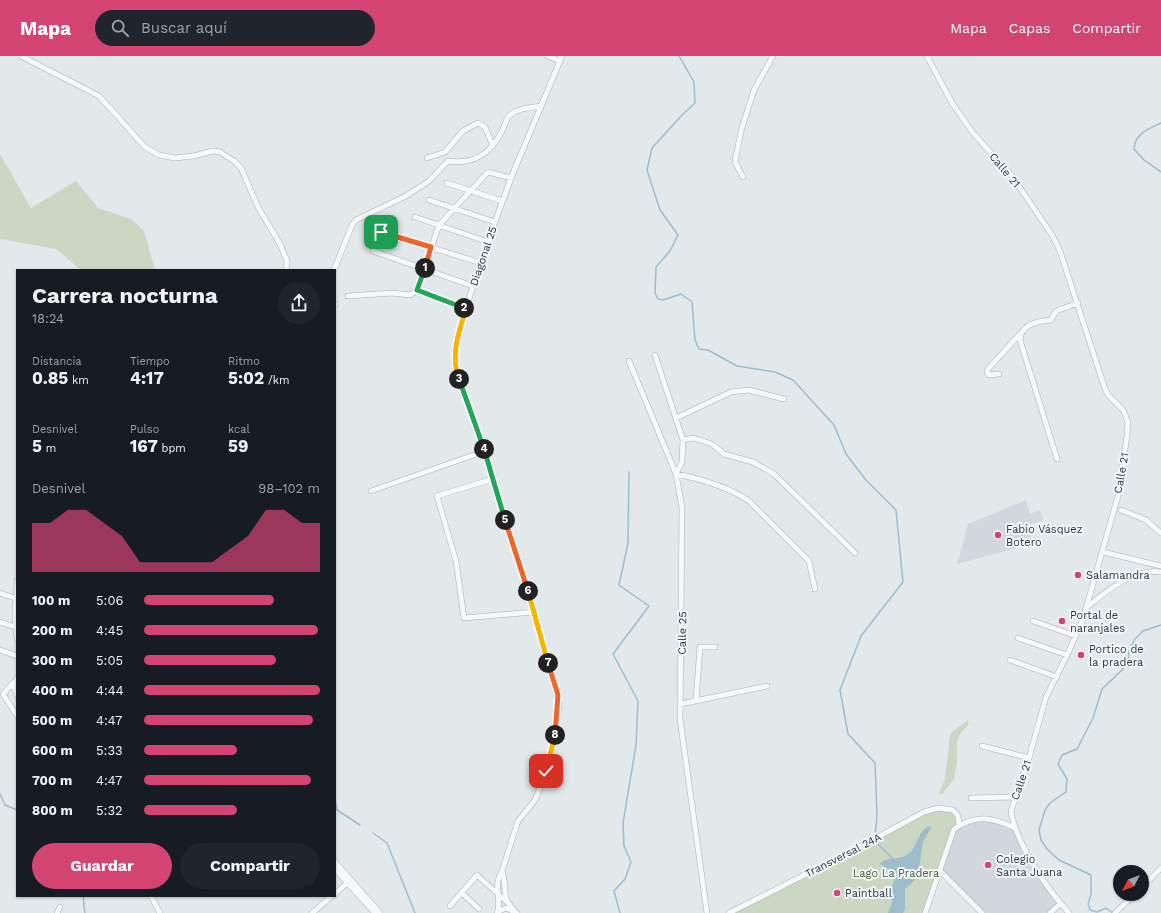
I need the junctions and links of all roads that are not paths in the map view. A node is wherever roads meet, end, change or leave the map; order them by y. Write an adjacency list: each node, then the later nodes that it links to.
1 (21, 56): 27 (street)
2 (548, 56): 5 (street)
3 (773, 56): 11 (street)
4 (927, 56): 32 (street, Calle 21)
5 (561, 58): 6 (street, Diagonal 25)
6 (541, 106): 7 (street); 12 (street, Diagonal 25)
7 (493, 146): 8 (street); 10 (street)
8 (445, 152): 9 (street); 10 (street)
9 (427, 158)
10 (448, 161): 28 (street)
11 (743, 177)
12 (511, 178): 14 (street); 16 (street, Diagonal 25)
13 (447, 183): 14 (street)
14 (470, 190): 16 (street); 17 (street)
15 (429, 200): 17 (street)
16 (502, 201): 19 (street, Diagonal 25)
17 (454, 208): 19 (street); 20 (street)
18 (415, 217): 20 (street)
19 (495, 222): 22 (street, Diagonal 25)
20 (439, 225): 22 (street); 23 (street)
21 (381, 232): 23 (street)
22 (488, 242): 25 (street, Diagonal 25)
23 (431, 247): 25 (street); 26 (street)
24 (373, 252): 26 (street)
25 (481, 263): 29 (street, Diagonal 25)
26 (424, 268): 29 (street); 30 (street)
27 (286, 269)
28 (334, 269)
29 (474, 286): 33 (street, Diagonal 25)
30 (417, 290): 31 (street); 33 (street)
31 (348, 296)
32 (1078, 303): 34 (street); 48 (street, Calle 21)
33 (466, 309): 41 (street, Diagonal 25)
34 (1020, 334): 37 (street); 42 (street)
35 (655, 356): 39 (street)
36 (628, 361): 43 (street, Calle 25)
37 (999, 374)
38 (784, 399): 39 (street)
39 (676, 418): 40 (street)
40 (683, 440): 43 (street); 49 (street)
41 (484, 451): 44 (street, Diagonal 25); 45 (street)
42 (1057, 459)
43 (676, 474): 52 (street); 74 (street, Calle 25)
44 (493, 479): 57 (street, Diagonal 25); 57 (street)
45 (371, 491)
46 (1121, 510): 47 (street)
47 (1161, 534)
48 (1103, 552): 50 (street); 56 (street, Calle 21)
49 (855, 554)
50 (1161, 566)
51 (1161, 572): 56 (street)
52 (815, 589)
53 (16, 590): 55 (street)
54 (0, 593): 55 (street)
55 (15, 598): 60 (street)
56 (1086, 608): 62 (street, Calle 21)
57 (534, 612): 85 (street, Diagonal 25)
58 (1034, 621): 62 (street)
59 (0, 622): 60 (street)
60 (15, 627): 61 (street)
61 (16, 633)
62 (1076, 636): 67 (street, Calle 21)
63 (1018, 638): 67 (street)
64 (715, 647): 73 (street)
65 (0, 650): 66 (street)
66 (16, 656)
67 (1067, 656): 69 (street, Calle 21)
68 (1010, 660): 69 (street)
69 (1057, 677): 77 (street, Calle 21)
70 (16, 680): 72 (street); 75 (street)
71 (767, 686): 73 (street)
72 (16, 693)
73 (696, 701): 74 (street)
74 (681, 704): 108 (street, Calle 25)
75 (16, 714)
76 (982, 746): 77 (street)
77 (1029, 758): 78 (street, Calle 21)
78 (1014, 797): 79 (street); 81 (street, Calle 21)
79 (971, 798)
80 (959, 825): 81 (street); 86 (street); 109 (street, Transversal 24A)
81 (1015, 828): 96 (street, Calle 21)
82 (336, 863): 88 (street)
83 (1161, 868): 87 (street)
84 (336, 870): 88 (street)
85 (502, 871): 91 (street, Diagonal 25); 95 (street, Diagonal 25)
86 (940, 871): 110 (street); 111 (street)
87 (1149, 880)
88 (349, 881): 89 (street); 106 (street); 107 (street)
89 (336, 893)
90 (462, 893): 91 (street); 97 (street); 99 (street)
91 (498, 895): 95 (street); 100 (street, Diagonal 25)
92 (152, 897): 104 (street)
93 (331, 897): 105 (street)
94 (1128, 901): 102 (street)
95 (508, 903): 101 (street)
96 (1060, 904): 112 (street); 113 (street, Calle 21)
97 (450, 906)
98 (60, 907): 103 (street)
99 (479, 909)
100 (497, 912): 101 (street)
101 (516, 912)
102 (1117, 912)
103 (57, 913)
104 (160, 913)
105 (312, 913)
106 (375, 913)
107 (380, 913)
108 (707, 913)
109 (729, 913)
110 (925, 913)
111 (982, 913)
112 (1050, 913)
113 (1069, 913)

